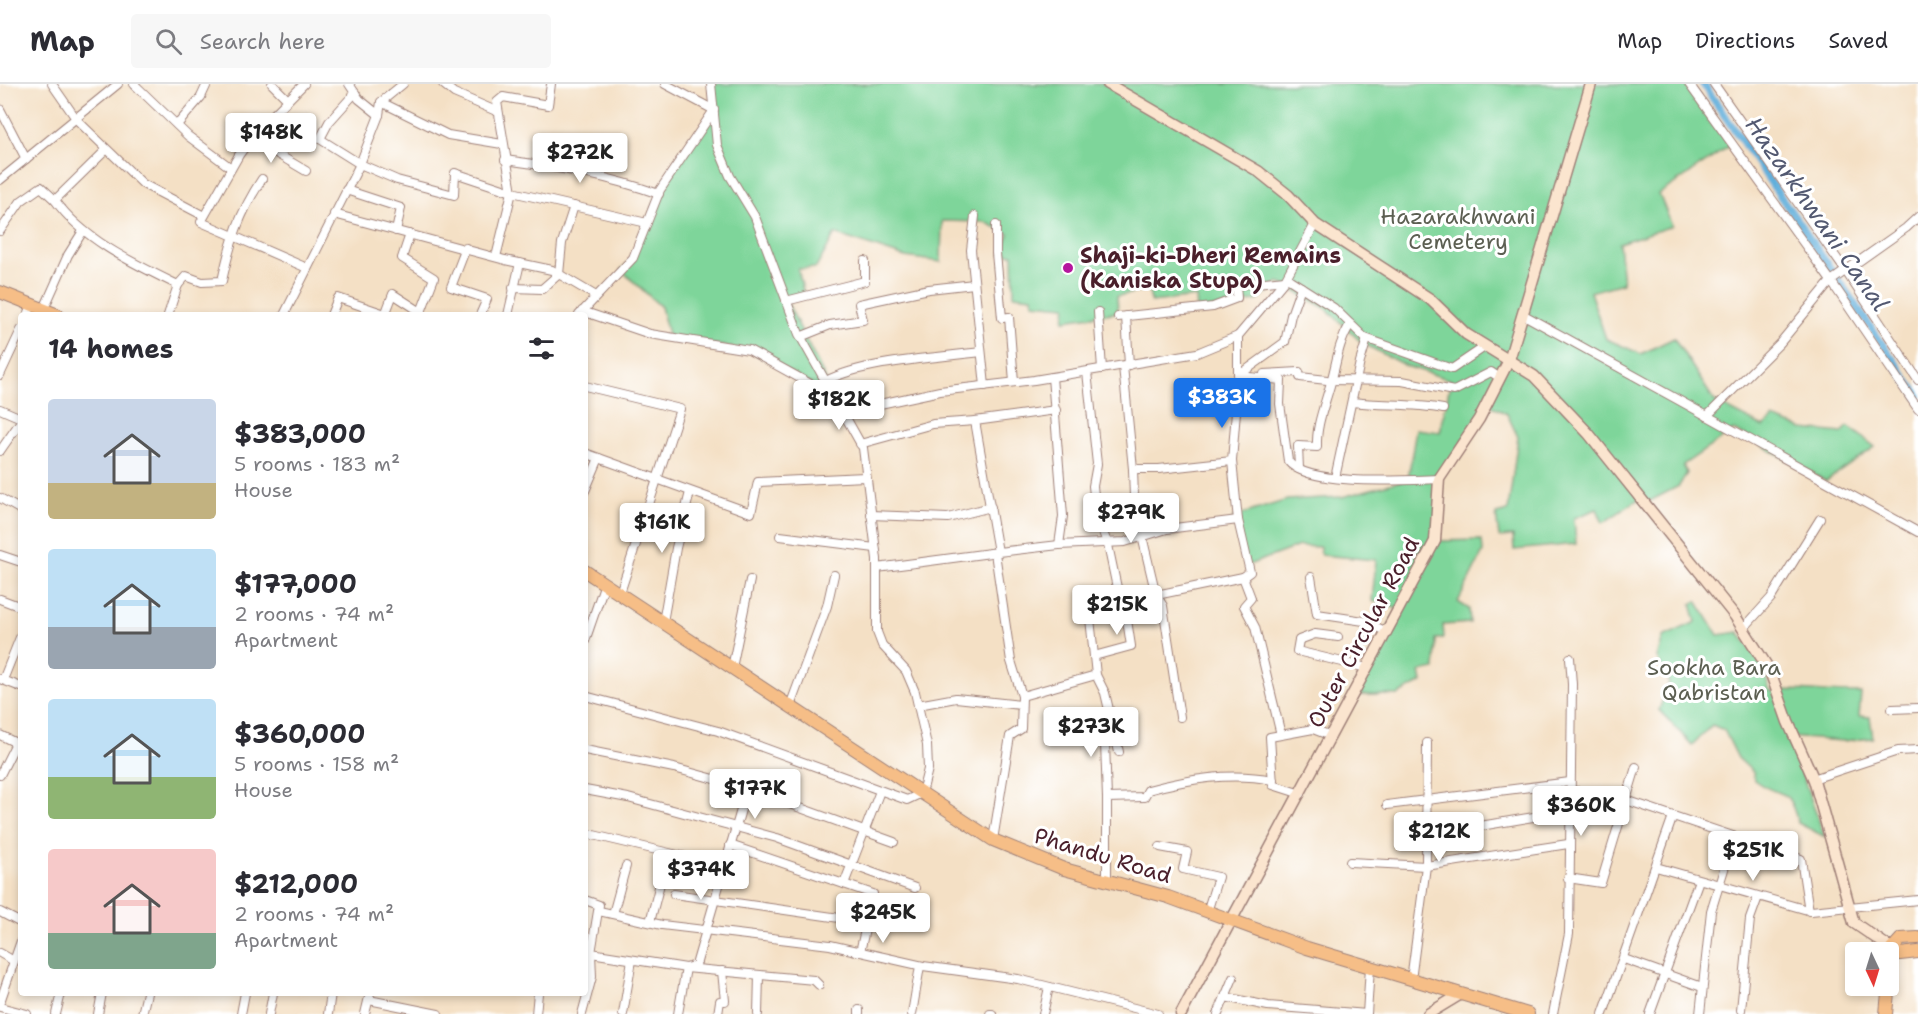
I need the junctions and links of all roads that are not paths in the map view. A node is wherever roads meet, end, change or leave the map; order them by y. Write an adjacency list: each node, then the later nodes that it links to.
1 (52, 84): 24 (street)
2 (118, 84): 24 (street)
3 (134, 84): 25 (street)
4 (207, 84): 25 (street)
5 (272, 84): 18 (street)
6 (304, 84): 18 (street)
7 (349, 84): 17 (street)
8 (403, 84): 19 (street)
9 (443, 84): 22 (street)
10 (551, 84): 22 (street)
11 (665, 84): 21 (street)
12 (711, 84): 21 (street)
13 (1108, 84): 46 (main road)
14 (1591, 84): 82 (main road, Outer Circular Road)
15 (1689, 84): 61 (street)
16 (1714, 84): 58 (street)
17 (355, 93): 23 (street); 31 (street)
18 (288, 100): 26 (street)
19 (381, 102): 23 (street); 27 (street)
20 (0, 109): 29 (street)
21 (714, 110): 38 (street); 68 (street)
22 (496, 111): 27 (street)
23 (379, 115): 31 (street)
24 (76, 120): 28 (street); 29 (street)
25 (177, 125): 32 (street)
26 (255, 133): 32 (street); 33 (street)
27 (502, 144): 30 (street)
28 (106, 150): 39 (street); 42 (street)
29 (26, 159): 35 (street)
30 (505, 160): 37 (street); 38 (street)
31 (360, 164): 36 (street); 37 (street)
32 (231, 168): 42 (street)
33 (306, 171)
34 (262, 179): 52 (street)
35 (0, 180)
36 (346, 189): 41 (street); 50 (street)
37 (512, 192): 40 (street); 54 (street)
38 (658, 194): 45 (street)
39 (55, 200): 48 (street); 49 (street)
40 (574, 206): 45 (street); 59 (street)
41 (334, 214): 50 (street); 57 (street)
42 (204, 216): 52 (street)
43 (975, 216): 62 (street)
44 (1918, 217): 58 (street)
45 (647, 223): 67 (street)
46 (1315, 224): 60 (street); 88 (main road)
47 (996, 225): 102 (street)
48 (0, 231)
49 (83, 231): 63 (street); 69 (street)
50 (396, 231): 51 (street)
51 (410, 234): 53 (street); 75 (street)
52 (231, 236): 57 (street); 63 (street)
53 (466, 248): 54 (street); 77 (street)
54 (496, 257): 56 (street)
55 (865, 261): 68 (street)
56 (520, 263): 59 (street); 65 (street)
57 (307, 268): 71 (street)
58 (1845, 271): 61 (street); 100 (street)
59 (559, 274): 65 (street); 67 (street)
60 (1286, 279): 64 (street); 85 (street); 91 (street)
61 (1831, 281): 109 (street); 112 (street)
62 (974, 284): 86 (street); 89 (street)
63 (178, 285): 70 (street)
64 (1302, 287): 83 (street); 95 (street)
65 (513, 288): 78 (street)
66 (0, 292): 69 (main road)
67 (596, 296): 79 (street)
68 (786, 301): 86 (street)
69 (35, 310)
70 (169, 312)
71 (285, 312)
72 (332, 312): 73 (street)
73 (377, 312)
74 (386, 312): 76 (street)
75 (421, 312)
76 (421, 312)
77 (481, 312)
78 (508, 312)
79 (582, 312)
80 (1098, 312): 92 (street)
81 (588, 315): 105 (street)
82 (1524, 315): 90 (main road, Outer Circular Road); 112 (street)
83 (1350, 324): 87 (street); 98 (street)
84 (18, 336): 94 (street)
85 (1238, 336): 91 (street); 95 (street)
86 (800, 337): 101 (street)
87 (1367, 339): 88 (street); 99 (street)
88 (1486, 346): 90 (main road)
89 (981, 352): 101 (street); 103 (street)
90 (1509, 360): 97 (main road, Outer Circular Road); 157 (main road)
91 (1126, 366): 92 (street); 121 (street)
92 (1102, 369): 93 (street)
93 (1087, 372): 96 (street); 138 (street)
94 (0, 375)
95 (1238, 376): 98 (street); 120 (street); 122 (street)
96 (1052, 377): 102 (street); 110 (street)
97 (1500, 378): 99 (street); 125 (main road, Outer Circular Road)
98 (1332, 380): 99 (street); 122 (street)
99 (1356, 380): 106 (street)
100 (1918, 380)
101 (826, 381): 105 (street)
102 (1014, 382): 103 (street)
103 (985, 386): 111 (street)
104 (588, 387): 126 (street)
105 (835, 398): 111 (street)
106 (1352, 402): 108 (street); 124 (street)
107 (0, 409): 113 (street)
108 (1443, 409)
109 (1918, 409)
110 (1056, 410): 114 (street); 139 (street)
111 (843, 412): 116 (street)
112 (1707, 416): 135 (street)
113 (18, 418)
114 (975, 421): 116 (street); 130 (street)
115 (18, 425): 117 (street)
116 (860, 444): 123 (street)
117 (0, 452)
118 (588, 454): 119 (street)
119 (599, 458): 126 (street); 127 (street)
120 (1232, 461): 121 (street); 134 (street)
121 (1133, 469): 137 (street)
122 (1299, 469): 124 (street)
123 (865, 477): 128 (street); 132 (street)
124 (1335, 478): 125 (street)
125 (1439, 479): 159 (main road, Outer Circular Road)
126 (659, 480): 128 (street); 151 (street)
127 (588, 484)
128 (690, 492): 156 (street)
129 (0, 498): 131 (street)
130 (991, 507): 132 (street); 141 (street)
131 (18, 508)
132 (870, 514): 140 (street)
133 (1820, 519): 157 (street)
134 (1238, 520): 137 (street); 147 (street)
135 (1918, 532)
136 (780, 536): 140 (street)
137 (1142, 536): 138 (street); 152 (street)
138 (1107, 544): 139 (street); 154 (street)
139 (1059, 545): 141 (street)
140 (875, 548): 144 (street)
141 (996, 553): 144 (street); 169 (street)
142 (0, 555): 143 (street)
143 (18, 561)
144 (877, 568): 171 (street)
145 (588, 573): 150 (main road, Phandu Road)
146 (834, 575): 173 (street)
147 (1243, 577): 152 (street); 179 (street)
148 (1311, 577): 159 (street)
149 (750, 580): 164 (street)
150 (605, 583): 151 (main road, Phandu Road); 158 (street)
151 (620, 593): 156 (main road, Phandu Road)
152 (1156, 595): 154 (street); 176 (street)
153 (0, 599): 155 (street)
154 (1120, 602): 162 (street); 162 (street)
155 (18, 606)
156 (663, 622): 164 (main road, Phandu Road)
157 (1743, 628): 189 (main road)
158 (588, 632)
159 (1387, 632): 165 (main road, Outer Circular Road)
160 (1338, 637): 165 (street)
161 (18, 642): 167 (street)
162 (1094, 656): 166 (street)
163 (1570, 658): 191 (street)
164 (732, 668): 173 (main road, Phandu Road)
165 (1367, 668): 180 (main road, Outer Circular Road)
166 (1096, 675): 169 (street); 177 (street)
167 (1, 679): 168 (street)
168 (18, 686)
169 (1022, 696): 172 (street)
170 (588, 697): 194 (street)
171 (918, 705): 172 (street); 195 (street)
172 (1021, 705): 208 (street)
173 (790, 706): 195 (main road, Phandu Road)
174 (1918, 708): 175 (street)
175 (1892, 709)
176 (1180, 717)
177 (1113, 729): 186 (street); 197 (street)
178 (0, 735): 182 (street)
179 (1281, 735): 180 (street); 190 (street)
180 (1331, 736): 196 (main road, Outer Circular Road)
181 (18, 740): 182 (street)
182 (16, 743): 188 (street)
183 (1426, 743): 199 (street)
184 (1918, 750): 189 (street)
185 (588, 751): 192 (street)
186 (1119, 752)
187 (1636, 767): 198 (street)
188 (0, 775)
189 (1813, 779): 231 (main road)
190 (1273, 780): 196 (street); 197 (street)
191 (1569, 787): 198 (street); 199 (street); 201 (street)
192 (747, 789): 203 (street); 204 (street)
193 (588, 791): 203 (street)
194 (880, 791): 195 (street); 204 (street)
195 (922, 793): 208 (main road, Phandu Road)
196 (1301, 794): 238 (main road, Outer Circular Road)
197 (1107, 798): 222 (street)
198 (1626, 800): 202 (street); 220 (street)
199 (1428, 802): 200 (street); 206 (street)
200 (1387, 805)
201 (1569, 811): 206 (street); 210 (street)
202 (1673, 816): 207 (street); 218 (street)
203 (735, 828): 211 (street); 216 (street)
204 (864, 831): 209 (street); 216 (street)
205 (588, 834): 215 (street)
206 (1427, 835): 217 (street)
207 (1734, 837): 224 (street); 233 (street)
208 (993, 840): 222 (main road, Phandu Road)
209 (894, 842)
210 (1568, 844): 217 (street); 220 (street)
211 (730, 845): 215 (street); 223 (street)
212 (1161, 847): 235 (street)
213 (1350, 862): 217 (street)
214 (626, 866): 236 (street)
215 (724, 866): 228 (street)
216 (851, 866): 223 (street); 225 (street)
217 (1426, 866): 261 (street)
218 (1656, 867): 221 (street); 251 (street)
219 (662, 876): 239 (street)
220 (1568, 878): 306 (street)
221 (1699, 880): 224 (street); 258 (street)
222 (1107, 881): 235 (main road, Phandu Road)
223 (844, 884): 240 (street)
224 (1718, 885): 227 (street); 264 (street)
225 (915, 888)
226 (674, 894): 228 (street)
227 (1758, 897): 233 (street); 281 (street)
228 (715, 900): 240 (street); 241 (street)
229 (1918, 900): 231 (street)
230 (588, 901): 232 (street)
231 (1850, 909): 233 (street); 243 (main road)
232 (599, 911): 236 (street); 250 (street)
233 (1809, 911)
234 (0, 912): 237 (street)
235 (1207, 912): 238 (main road, Phandu Road)
236 (614, 914): 239 (street)
237 (18, 921)
238 (1233, 921): 255 (main road, Phandu Road); 302 (main road, Outer Circular Road)
239 (650, 922): 241 (street)
240 (867, 922): 246 (street)
241 (706, 931): 246 (street); 256 (street)
242 (1918, 938): 244 (main road)
243 (1882, 942)
244 (1899, 944)
245 (18, 950): 253 (street)
246 (860, 952): 254 (street)
247 (1899, 952): 248 (main road)
248 (1918, 952)
249 (0, 953): 253 (street)
250 (591, 953): 252 (street); 265 (street)
251 (1624, 959): 258 (street); 307 (street)
252 (632, 960): 256 (street); 295 (street)
253 (14, 961): 279 (street)
254 (921, 966): 263 (street); 299 (street)
255 (1370, 967): 261 (main road, Phandu Road); 283 (street)
256 (686, 968): 257 (street); 296 (street)
257 (722, 971): 259 (street); 297 (street)
258 (1664, 974): 264 (street); 308 (street)
259 (759, 975): 262 (street); 298 (street)
260 (1233, 978): 278 (street)
261 (1411, 980): 266 (main road, Phandu Road)
262 (819, 985)
263 (1049, 987): 300 (street); 301 (street)
264 (1702, 987): 309 (street)
265 (588, 992)
266 (1461, 994): 282 (main road); 305 (main road, Phandu Road)
267 (60, 996): 285 (street)
268 (101, 996): 286 (street)
269 (146, 996): 287 (street)
270 (244, 996): 288 (street)
271 (272, 996): 289 (street)
272 (331, 996): 290 (street)
273 (370, 996): 291 (street); 292 (street)
274 (538, 996): 293 (street)
275 (587, 996): 294 (street)
276 (1889, 996): 310 (main road)
277 (1895, 996): 311 (main road)
278 (1225, 998): 283 (street); 303 (street)
279 (0, 1002)
280 (0, 1007): 284 (street)
281 (1741, 1010)
282 (1438, 1011): 304 (main road)
283 (1325, 1012)
284 (27, 1014)
285 (56, 1014)
286 (98, 1014)
287 (142, 1014)
288 (241, 1014)
289 (269, 1014)
290 (328, 1014)
291 (365, 1014)
292 (438, 1014)
293 (536, 1014)
294 (582, 1014)
295 (623, 1014)
296 (678, 1014)
297 (718, 1014)
298 (758, 1014)
299 (912, 1014)
300 (1042, 1014)
301 (1158, 1014)
302 (1181, 1014)
303 (1218, 1014)
304 (1428, 1014)
305 (1528, 1014)
306 (1553, 1014)
307 (1604, 1014)
308 (1650, 1014)
309 (1700, 1014)
310 (1886, 1014)
311 (1894, 1014)

